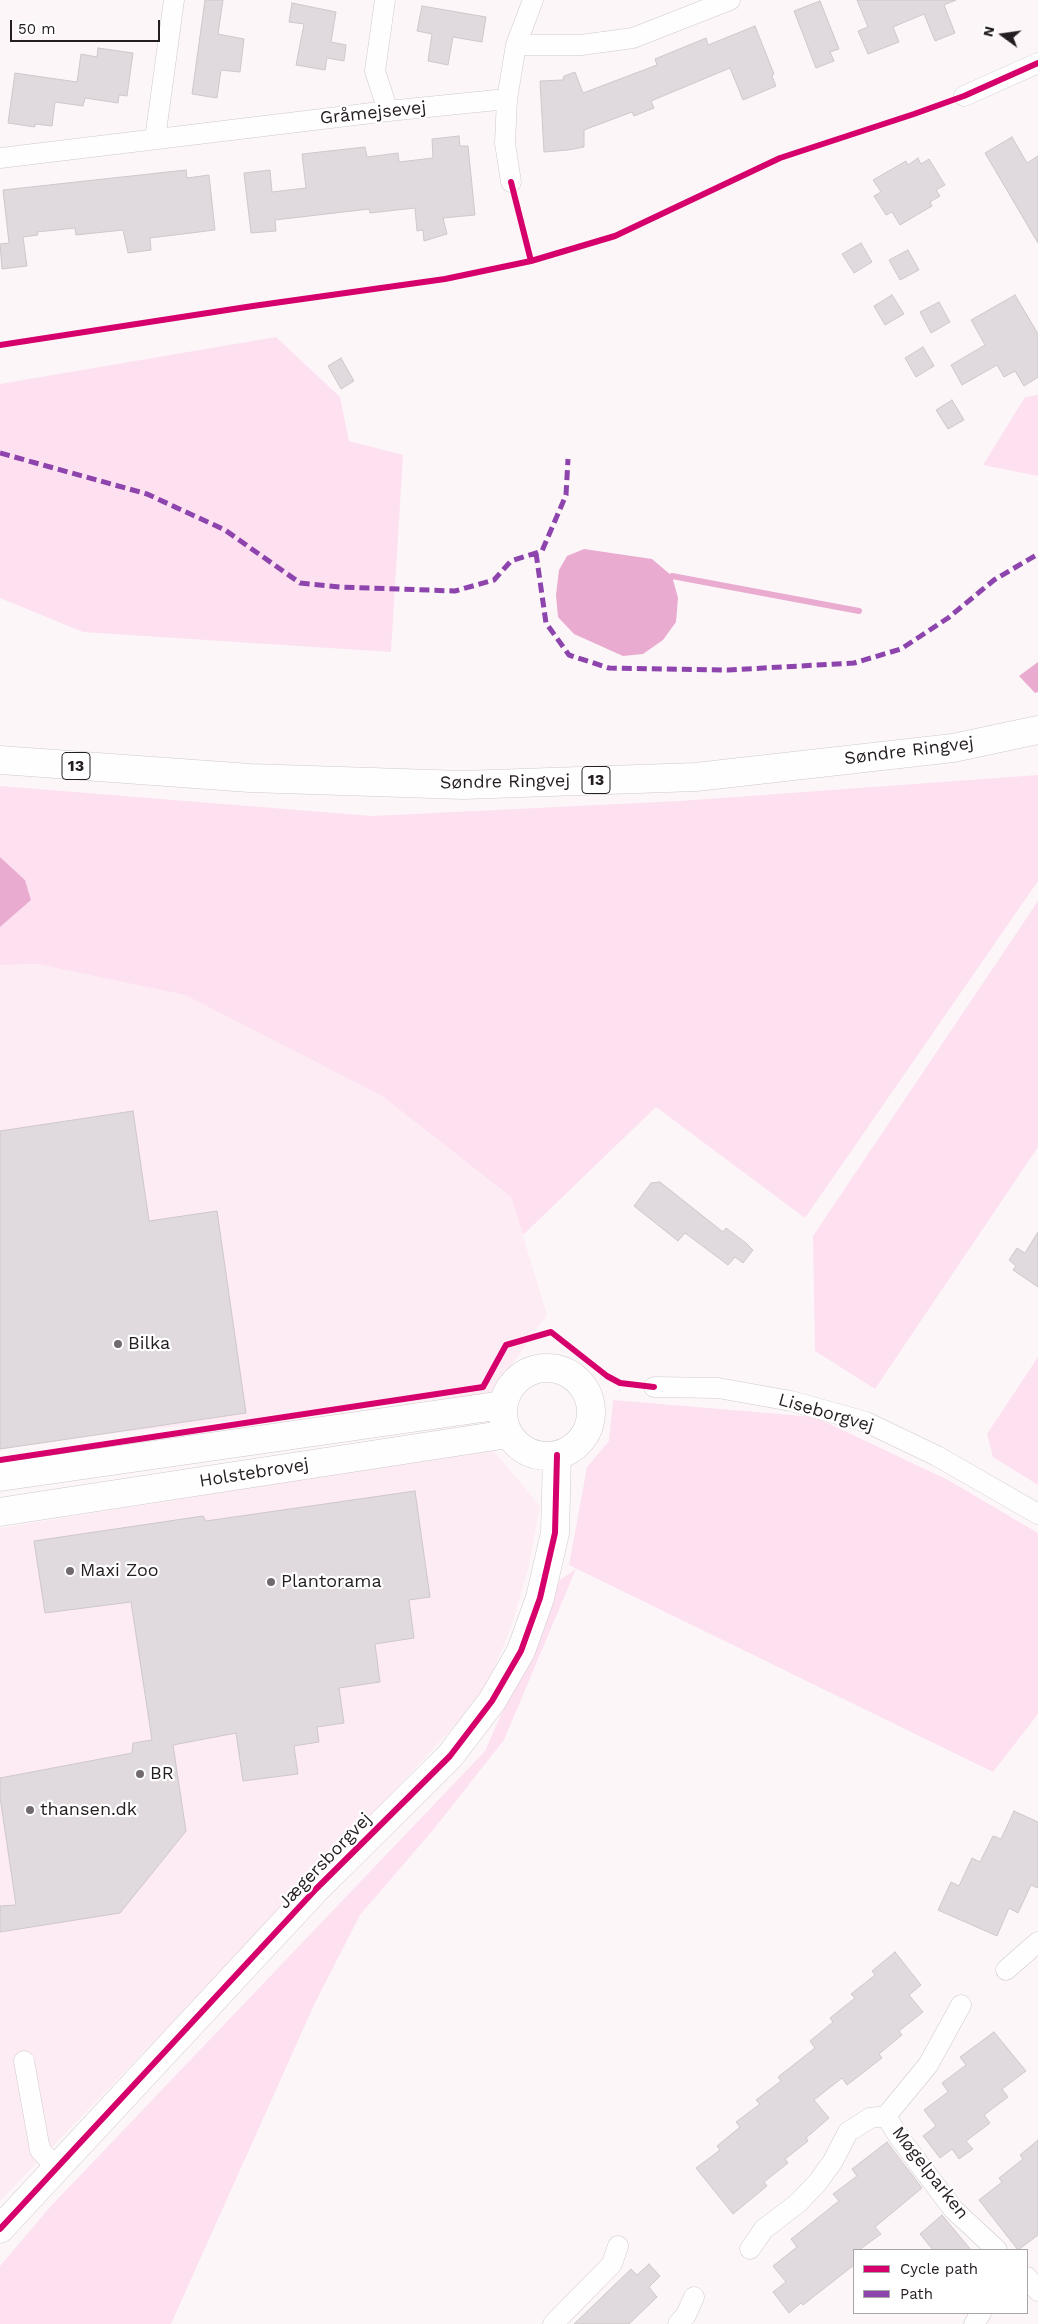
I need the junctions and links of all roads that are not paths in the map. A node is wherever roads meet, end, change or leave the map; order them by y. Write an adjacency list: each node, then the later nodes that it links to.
1 (174, 0): 10 (street)
2 (385, 0): 9 (street)
3 (533, 0): 5 (street)
4 (730, 0): 5 (street)
5 (516, 45): 8 (street)
6 (1038, 63): 7 (street)
7 (964, 96)
8 (507, 99): 9 (street, Gråmejsevej); 12 (street)
9 (388, 111): 10 (street, Gråmejsevej)
10 (155, 139): 11 (street, Gråmejsevej)
11 (0, 158)
12 (511, 182)
13 (1038, 730): 14 (street, Søndre Ringvej / 13)
14 (0, 760)
15 (654, 1387): 21 (street, Liseborgvej)
16 (503, 1405): 17 (street); 18 (street); 19 (street, Holstebrovej)
17 (508, 1434): 18 (street); 20 (street, Holstebrovej)
18 (557, 1455): 27 (street, Jægersborgvej)
19 (0, 1477)
20 (0, 1512)
21 (1038, 1514)
22 (1038, 1942): 23 (street)
23 (1006, 1970)
24 (961, 2005): 26 (street, Møgelparken)
25 (24, 2061): 27 (street)
26 (886, 2116): 30 (street, Møgelparken); 31 (street, Møgelparken)
27 (58, 2169): 28 (street, Jægersborgvej)
28 (0, 2229)
29 (618, 2246): 33 (street)
30 (750, 2249)
31 (996, 2249)
32 (694, 2297): 34 (street)
33 (553, 2324)
34 (678, 2324)

